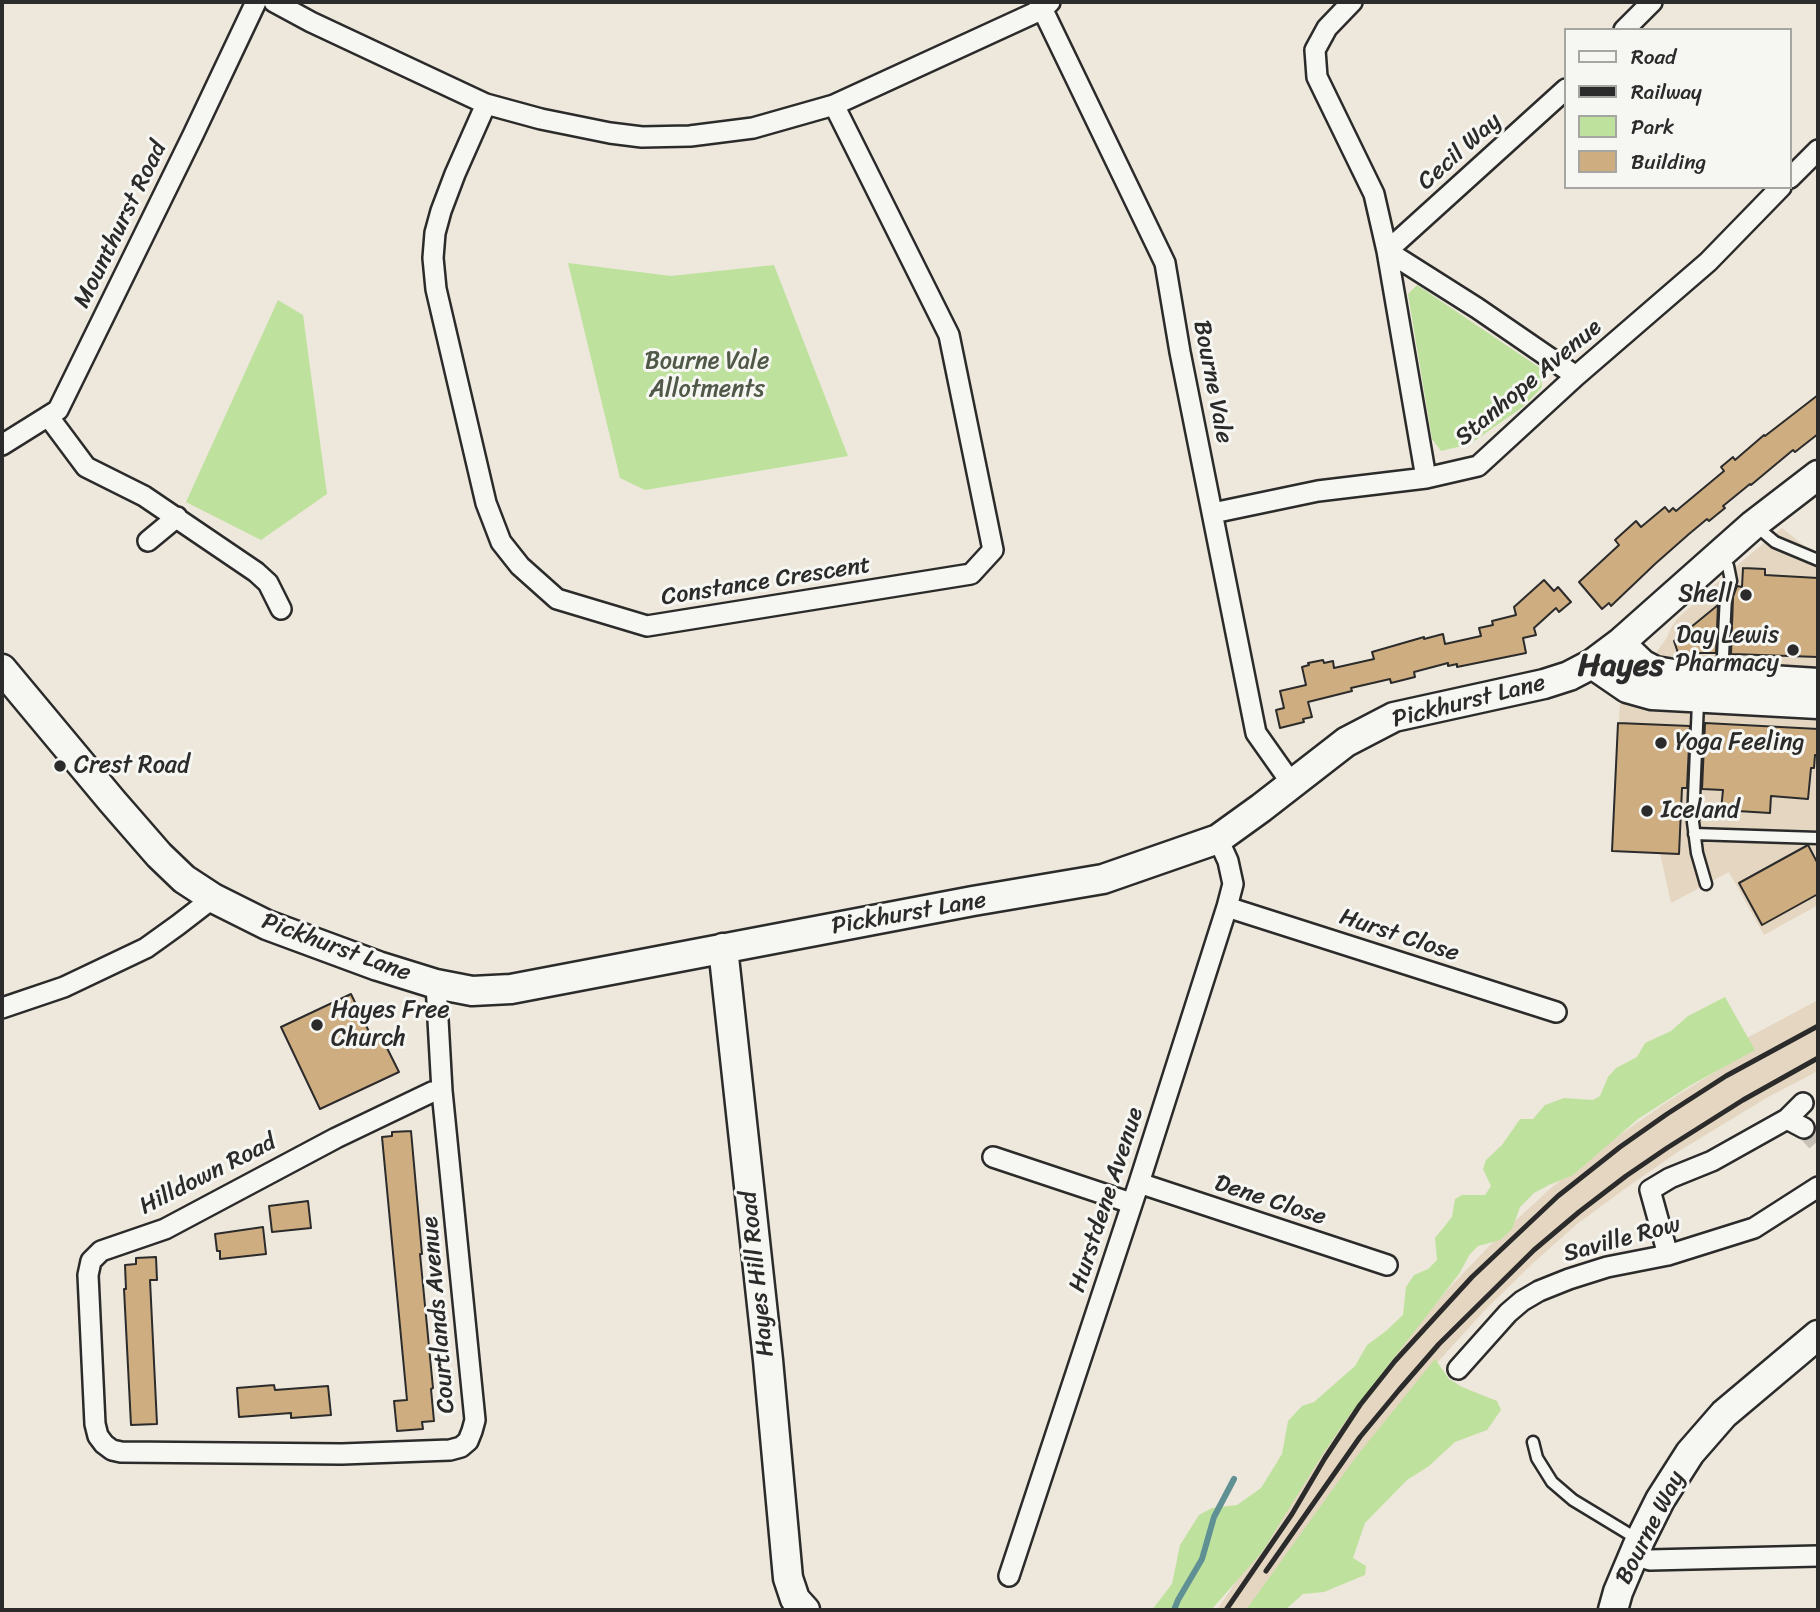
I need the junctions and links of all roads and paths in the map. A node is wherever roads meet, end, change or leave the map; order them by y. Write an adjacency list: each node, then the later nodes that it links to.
1 (256, 2): 15 (street, Mounthurst Road)
2 (274, 2): 8 (street)
3 (1352, 2): 13 (street)
4 (1651, 2): 6 (street)
5 (1044, 4): 9 (street); 19 (street, Bourne Vale)
6 (1626, 28)
7 (1564, 91): 13 (street, Cecil Way)
8 (486, 104): 9 (street); 9 (street, Constance Crescent)
9 (834, 105)
10 (1818, 150): 11 (street)
11 (1792, 176)
12 (1780, 189): 14 (street, Stanhope Avenue)
13 (1387, 251): 14 (street); 18 (street)
14 (1576, 376): 18 (street, Stanhope Avenue)
15 (48, 416): 16 (street, Mounthurst Road); 20 (street)
16 (2, 445)
17 (1818, 475): 21 (main road, Pickhurst Lane)
18 (1426, 478): 19 (street, Stanhope Avenue)
19 (1213, 513): 33 (street, Bourne Vale)
20 (177, 517): 22 (street); 25 (street)
21 (1754, 525): 23 (main road, Pickhurst Lane); 24 (lane)
22 (148, 541)
23 (1718, 555): 26 (main road, Pickhurst Lane); 29 (lane)
24 (1818, 560)
25 (281, 609)
26 (1620, 643): 27 (main road, Pickhurst Lane); 29 (main road)
27 (1592, 664): 31 (main road); 33 (main road, Pickhurst Lane)
28 (2, 669): 38 (main road, Pickhurst Lane)
29 (1721, 678): 30 (main road); 31 (lane)
30 (1818, 683)
31 (1699, 699): 32 (main road); 34 (lane)
32 (1818, 704)
33 (1292, 784): 36 (main road, Pickhurst Lane)
34 (1694, 834): 35 (lane); 37 (lane)
35 (1818, 838)
36 (1218, 839): 39 (street, Hurstdene Avenue); 40 (main road, Pickhurst Lane)
37 (1706, 884)
38 (213, 898): 41 (main road, Pickhurst Lane); 42 (street)
39 (1227, 907): 43 (street, Hurst Close); 47 (street, Hurstdene Avenue)
40 (723, 948): 41 (main road, Pickhurst Lane); 59 (main road, Hayes Hill Road)
41 (436, 984): 44 (street, Courtlands Avenue)
42 (2, 1008)
43 (1556, 1012)
44 (442, 1091): 55 (street, Hilldown Road); 55 (street, Courtlands Avenue)
45 (1803, 1103): 50 (street)
46 (993, 1157): 49 (street)
47 (1139, 1183): 49 (street, Hurstdene Avenue); 51 (street, Dene Close)
48 (1818, 1187): 50 (street, Saville Row)
49 (1131, 1203): 58 (street, Hurstdene Avenue)
50 (1668, 1255): 53 (street, Saville Row)
51 (1387, 1265)
52 (1818, 1335): 56 (main road, Bourne Way)
53 (1458, 1369)
54 (1533, 1442): 56 (lane)
55 (104, 1444)
56 (1637, 1547): 57 (street); 60 (main road, Bourne Way)
57 (1818, 1556)
58 (1009, 1576)
59 (795, 1606)
60 (1613, 1610)

